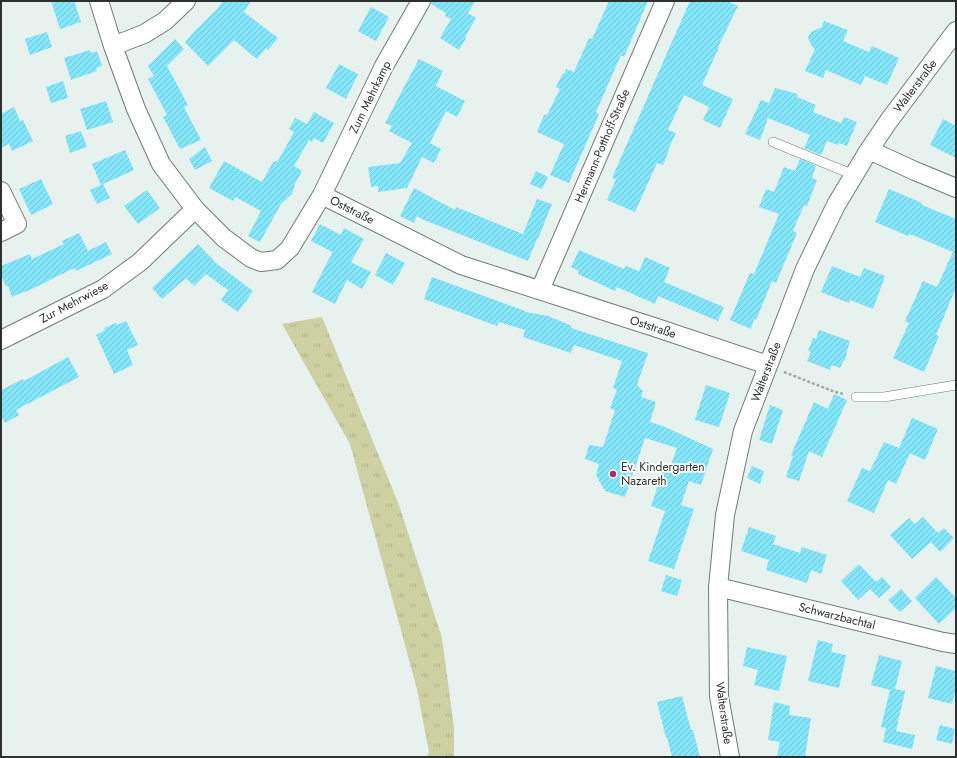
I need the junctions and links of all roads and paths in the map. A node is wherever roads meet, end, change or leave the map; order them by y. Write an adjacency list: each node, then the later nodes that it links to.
1 (99, 1): 6 (street, Oststraße)
2 (186, 1): 6 (street)
3 (421, 1): 12 (street, Zum Mehrkamp)
4 (664, 1): 15 (street, Hermann-Potthoff-Straße)
5 (956, 31): 8 (street, Walterstraße)
6 (113, 46): 13 (street, Oststraße)
7 (773, 142): 9 (lane)
8 (869, 150): 9 (street, Walterstraße); 10 (street)
9 (854, 175): 17 (street, Walterstraße)
10 (956, 188)
11 (1, 191): 14 (street)
12 (322, 195): 13 (street, Oststraße); 15 (street, Oststraße)
13 (195, 209): 16 (street, Zur Mehrwiese)
14 (1, 232)
15 (540, 290): 17 (street, Oststraße)
16 (1, 340)
17 (768, 366): 19 (path); 20 (street, Walterstraße)
18 (956, 385): 19 (lane)
19 (856, 397)
20 (718, 587): 21 (street, Schwarzbachtal); 22 (street, Walterstraße)
21 (956, 644)
22 (730, 757)

